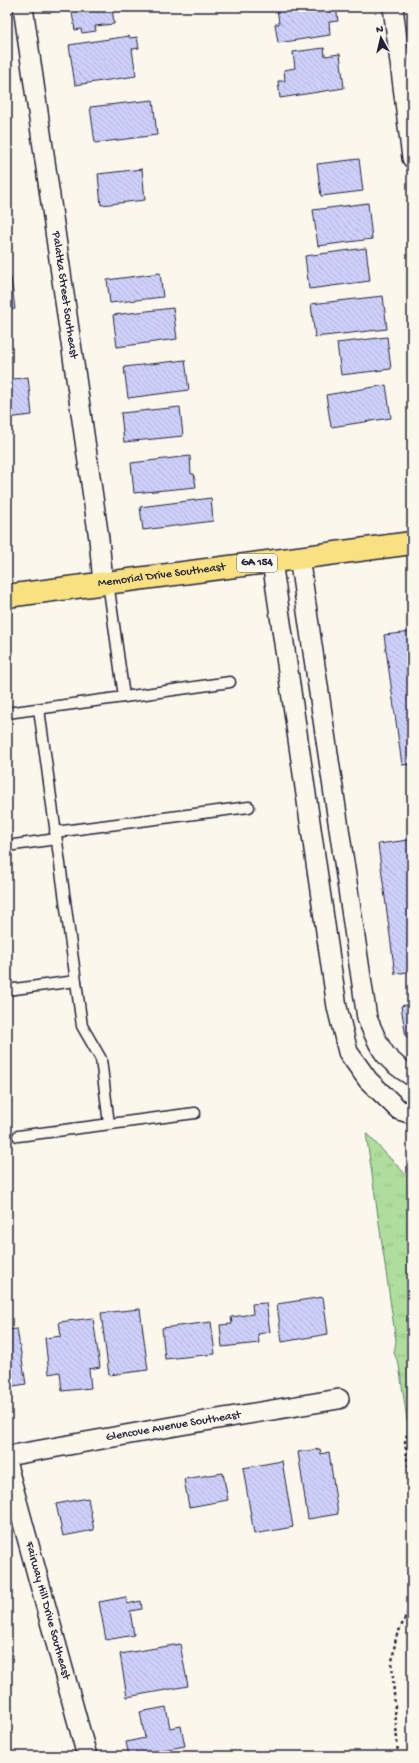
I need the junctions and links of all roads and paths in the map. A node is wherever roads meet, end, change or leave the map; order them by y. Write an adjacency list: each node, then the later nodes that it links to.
1 (22, 7): 7 (street, Palatka Street Southeast)
2 (393, 7): 3 (street)
3 (412, 158)
4 (412, 543): 5 (main road, Memorial Drive Southeast / GA 154)
5 (299, 557): 6 (main road, Memorial Drive Southeast / GA 154); 18 (street)
6 (272, 561): 7 (main road, Memorial Drive Southeast / GA 154); 20 (street)
7 (106, 582): 8 (main road, Memorial Drive Southeast / GA 154); 10 (lane)
8 (7, 596)
9 (230, 682): 10 (lane)
10 (124, 697): 11 (lane)
11 (39, 709): 12 (lane); 14 (lane)
12 (7, 713)
13 (249, 807): 14 (lane)
14 (56, 836): 15 (lane); 16 (lane)
15 (7, 846)
16 (76, 981): 17 (lane); 21 (lane)
17 (7, 990)
18 (412, 1076)
19 (195, 1113): 21 (lane)
20 (412, 1114)
21 (109, 1124): 22 (lane)
22 (18, 1136)
23 (339, 1399): 25 (street, Glencove Avenue Southeast)
24 (412, 1417): 27 (path)
25 (7, 1456)
26 (7, 1465): 29 (street, Fairway Hill Drive Southeast)
27 (412, 1492)
28 (412, 1604): 30 (path)
29 (87, 1756)
30 (398, 1756)

